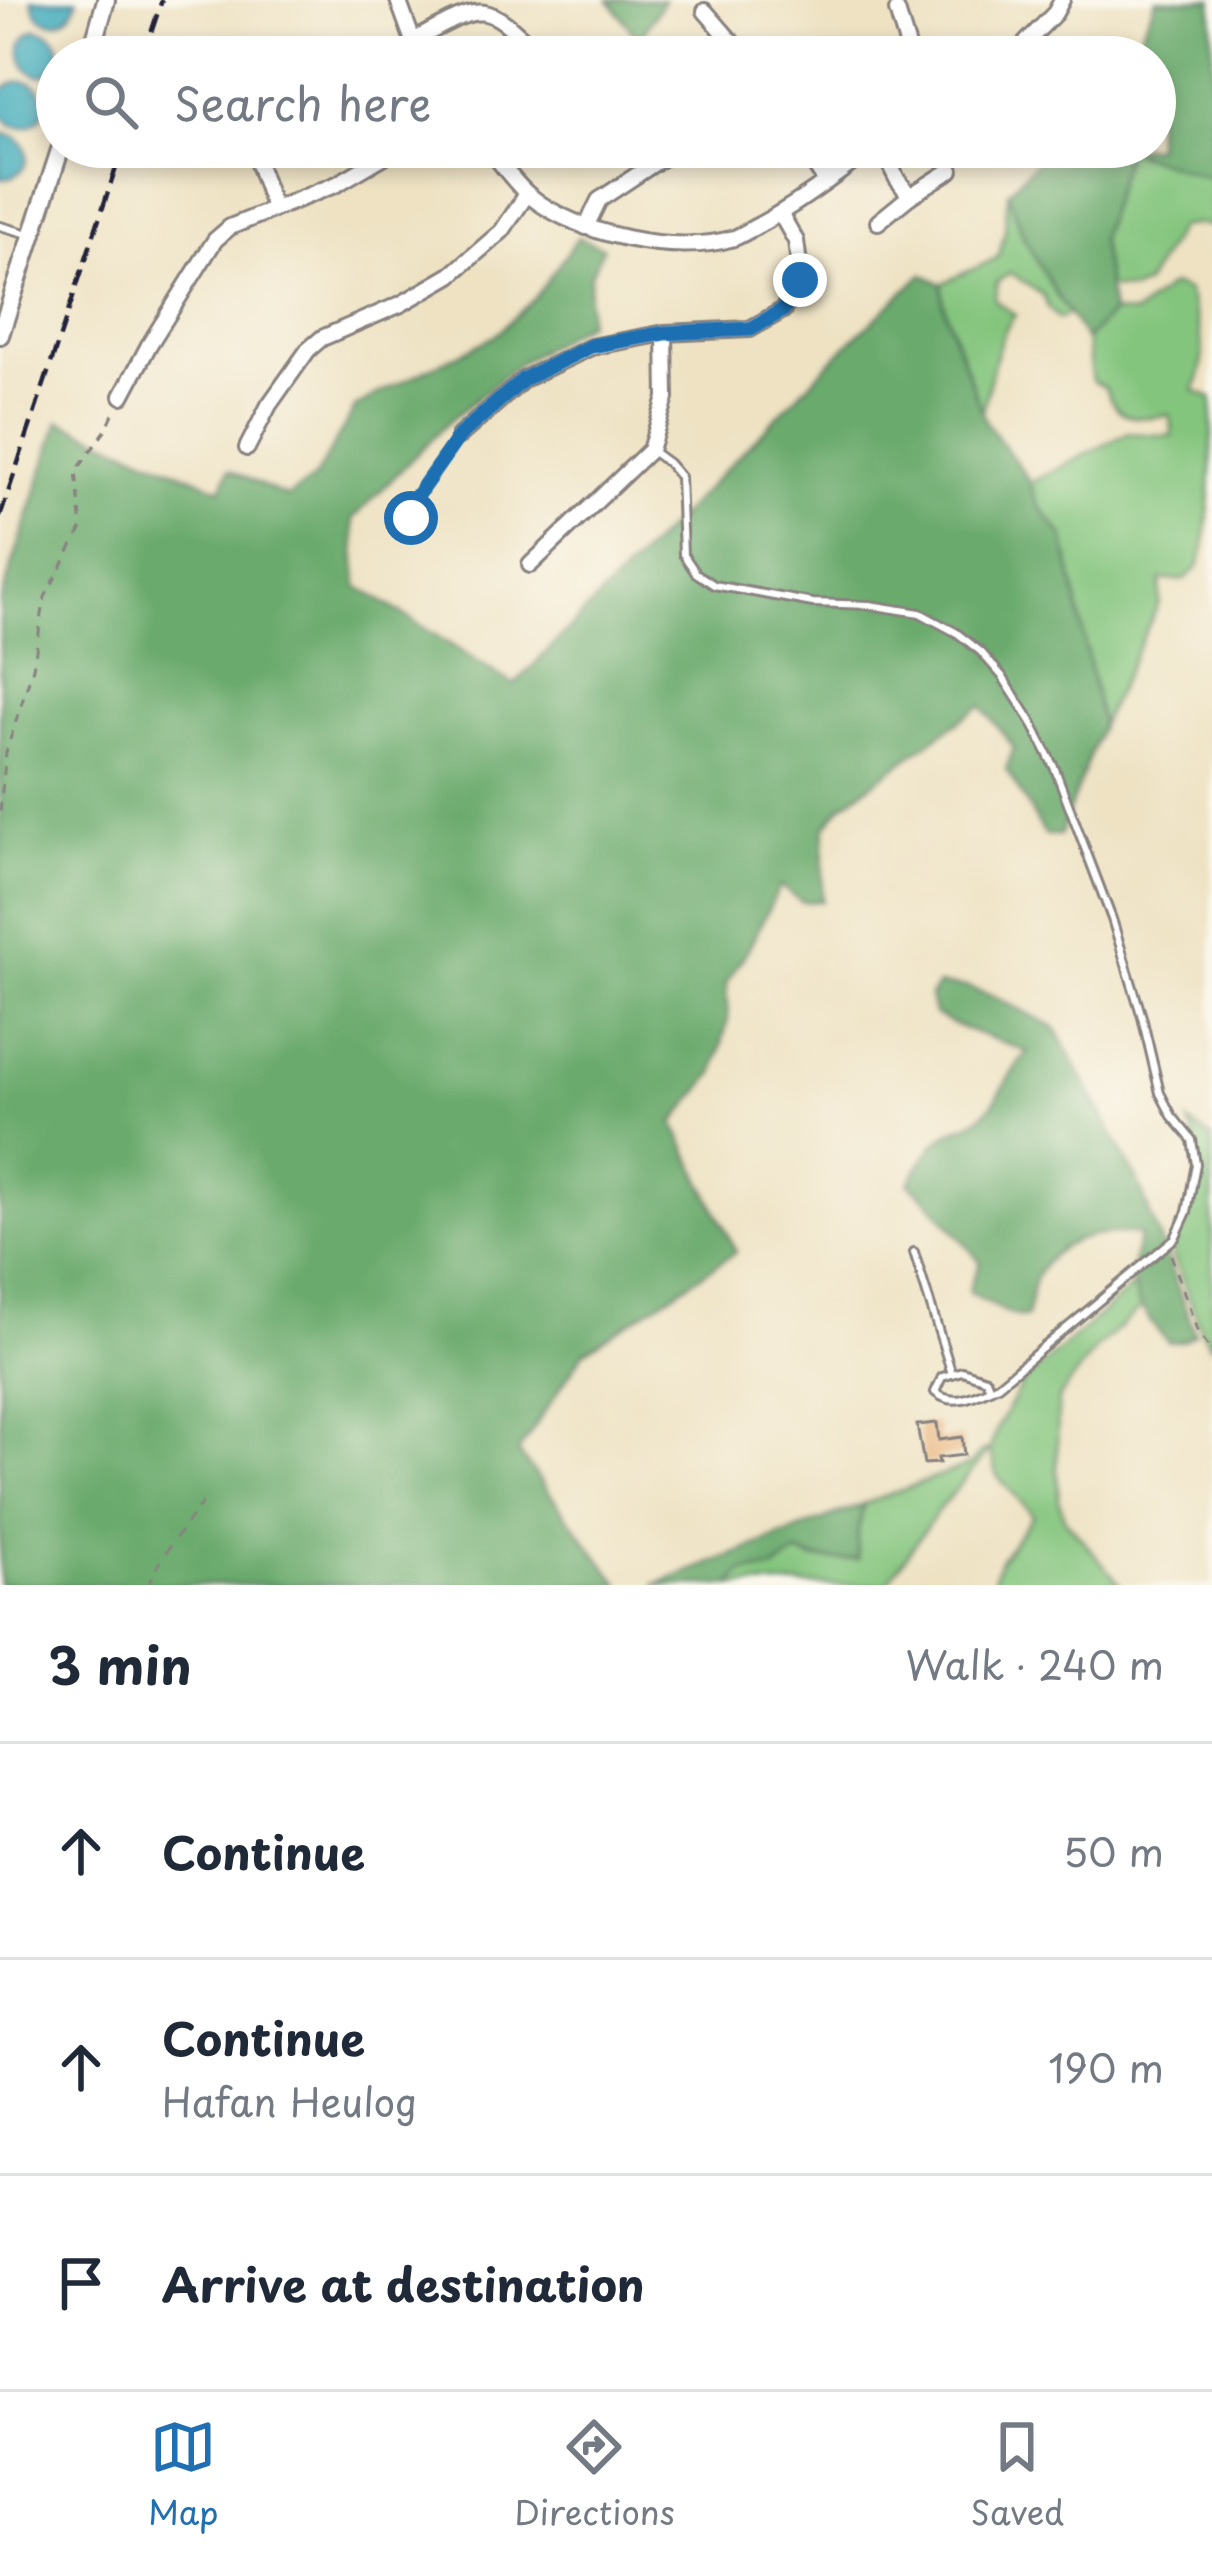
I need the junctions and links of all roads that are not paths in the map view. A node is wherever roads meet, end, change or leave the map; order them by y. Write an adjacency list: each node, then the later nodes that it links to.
1 (106, 0): 6 (street)
2 (398, 0): 7 (street)
3 (1062, 0): 12 (street)
4 (706, 11): 10 (street)
5 (897, 11): 11 (street)
6 (96, 36)
7 (410, 36)
8 (421, 36): 9 (street)
9 (523, 36)
10 (727, 36)
11 (905, 36)
12 (1033, 36)
13 (54, 168): 30 (street)
14 (259, 168): 25 (street)
15 (364, 168): 25 (street)
16 (505, 168): 23 (street)
17 (647, 168): 29 (street)
18 (817, 168): 22 (street)
19 (846, 168): 22 (street)
20 (890, 168): 24 (street)
21 (951, 170): 24 (street)
22 (826, 182): 26 (street)
23 (527, 194): 29 (street); 35 (street)
24 (910, 196): 27 (street)
25 (274, 209): 33 (street)
26 (780, 213): 29 (street); 31 (street)
27 (878, 222)
28 (0, 226): 30 (lane)
29 (586, 227)
30 (33, 235): 32 (street)
31 (665, 333): 34 (street); 36 (street)
32 (0, 335)
33 (122, 397)
34 (459, 436): 37 (lane)
35 (247, 448)
36 (650, 450): 38 (street); 41 (lane)
37 (411, 518)
38 (530, 565)
39 (914, 1252): 40 (lane)
40 (952, 1374): 41 (lane); 41 (lane)
41 (990, 1389)

